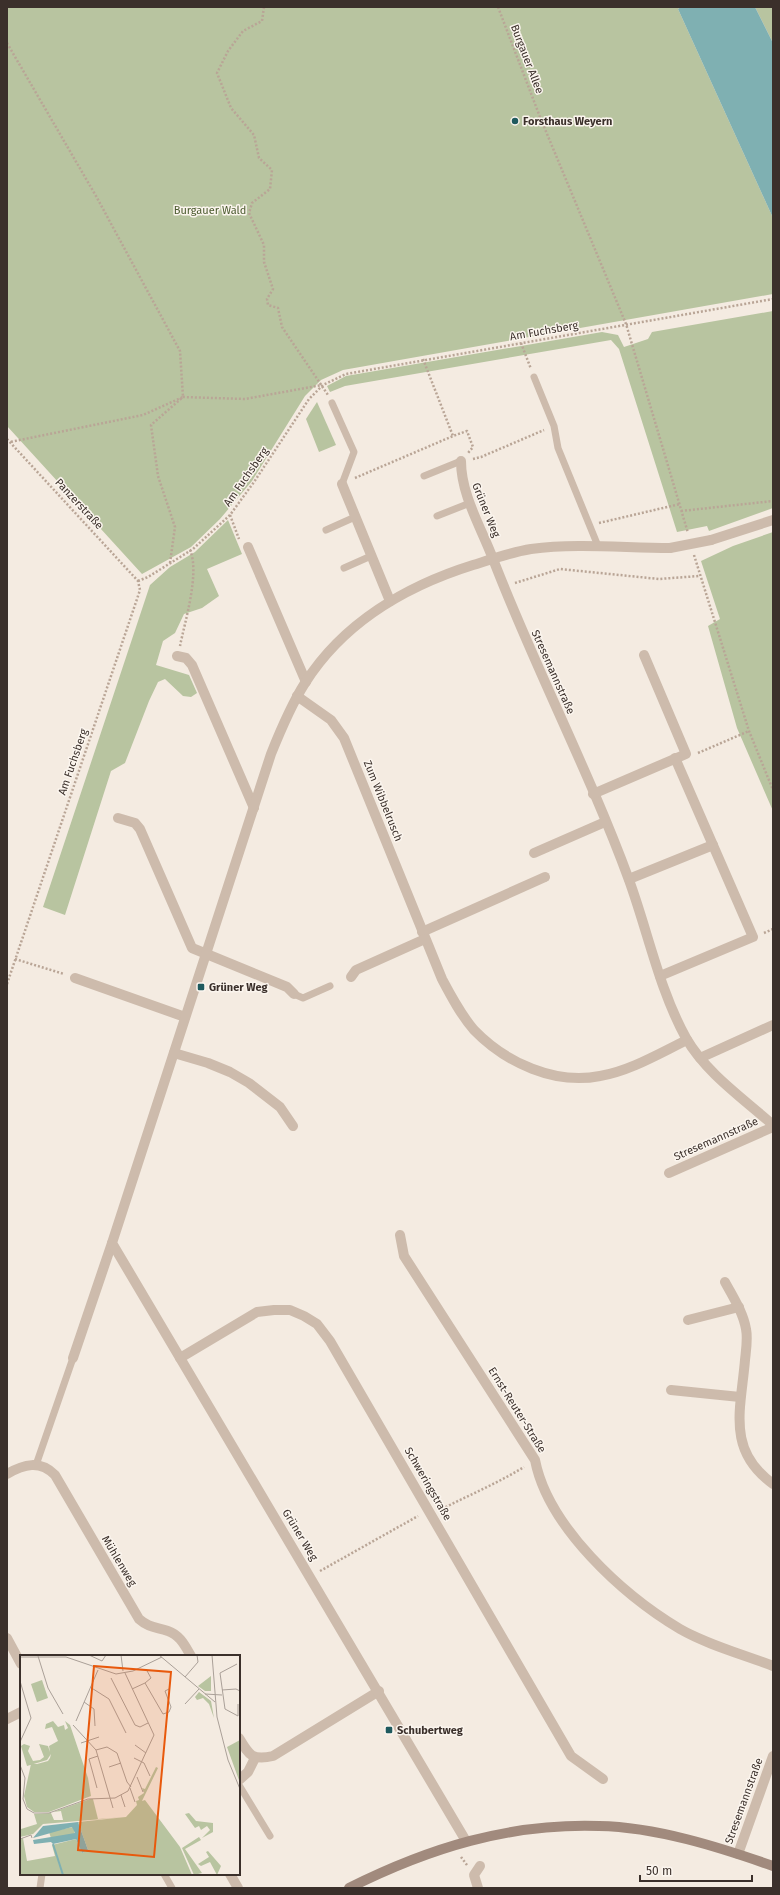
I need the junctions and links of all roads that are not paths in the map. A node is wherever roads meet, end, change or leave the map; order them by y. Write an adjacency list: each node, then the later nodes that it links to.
1 (533, 374): 12 (lane)
2 (332, 402): 5 (lane)
3 (460, 461): 4 (lane); 6 (street, Grüner Weg)
4 (424, 476)
5 (342, 484): 8 (street)
6 (470, 503): 7 (lane); 14 (street, Grüner Weg)
7 (437, 516)
8 (355, 517): 10 (lane); 13 (street)
9 (773, 520): 12 (street, bridge)
10 (326, 530)
11 (244, 543): 19 (street)
12 (598, 546): 14 (street)
13 (371, 556): 15 (lane); 16 (street)
14 (493, 559): 16 (street); 22 (street, Stresemannstraße)
15 (344, 568)
16 (390, 601): 19 (street)
17 (644, 654): 21 (street)
18 (177, 656): 23 (street)
19 (306, 682): 20 (street)
20 (297, 696): 23 (street); 30 (street, Zum Wibbelrusch)
21 (675, 758): 22 (street); 26 (street)
22 (593, 794): 25 (street, Stresemannstraße)
23 (254, 808): 31 (street)
24 (118, 818): 31 (street)
25 (605, 822): 27 (street); 29 (street, Stresemannstraße)
26 (713, 845): 29 (street); 32 (street)
27 (534, 853)
28 (545, 877): 30 (street)
29 (629, 880): 32 (street, Stresemannstraße)
30 (424, 936): 33 (street); 39 (street, Zum Wibbelrusch)
31 (206, 955): 36 (street); 37 (street)
32 (660, 976): 39 (street, Stresemannstraße)
33 (351, 977)
34 (75, 978): 37 (street)
35 (330, 986): 36 (lane)
36 (294, 994)
37 (186, 1017): 40 (street)
38 (773, 1025): 41 (street)
39 (687, 1040): 41 (street, Stresemannstraße)
40 (174, 1053): 42 (street); 46 (street)
41 (700, 1058): 43 (street, Stresemannstraße)
42 (293, 1126)
43 (773, 1126): 44 (street, Stresemannstraße)
44 (669, 1173)
45 (400, 1235): 60 (street, Ernst-Reuter-Straße)
46 (112, 1243): 50 (street); 51 (street, Grüner Weg)
47 (725, 1282): 48 (street)
48 (738, 1307): 49 (street); 53 (street)
49 (688, 1320)
50 (73, 1358): 54 (lane)
51 (180, 1358): 61 (street, Grüner Weg); 68 (street, Schweringstraße)
52 (671, 1390): 53 (street)
53 (740, 1397): 56 (street)
54 (36, 1465): 55 (street); 58 (street, Mühlenweg)
55 (7, 1474)
56 (773, 1484)
57 (7, 1638): 59 (street)
58 (190, 1655)
59 (20, 1662)
60 (773, 1666)
61 (379, 1691): 66 (street); 71 (street, Grüner Weg)
62 (20, 1712): 63 (street)
63 (7, 1719)
64 (240, 1740): 66 (street)
65 (773, 1756): 72 (street, Stresemannstraße)
66 (255, 1758): 67 (street)
67 (240, 1779)
68 (603, 1779)
69 (240, 1787): 70 (lane)
70 (270, 1836)
71 (466, 1841): 72 (street); 81 (street)
72 (738, 1854): 74 (street)
73 (480, 1866): 82 (street)
74 (773, 1866)
75 (42, 1875): 78 (lane)
76 (165, 1875): 79 (lane)
77 (231, 1875): 80 (street)
78 (40, 1888)
79 (172, 1888)
80 (238, 1888)
81 (349, 1888)
82 (478, 1888)

